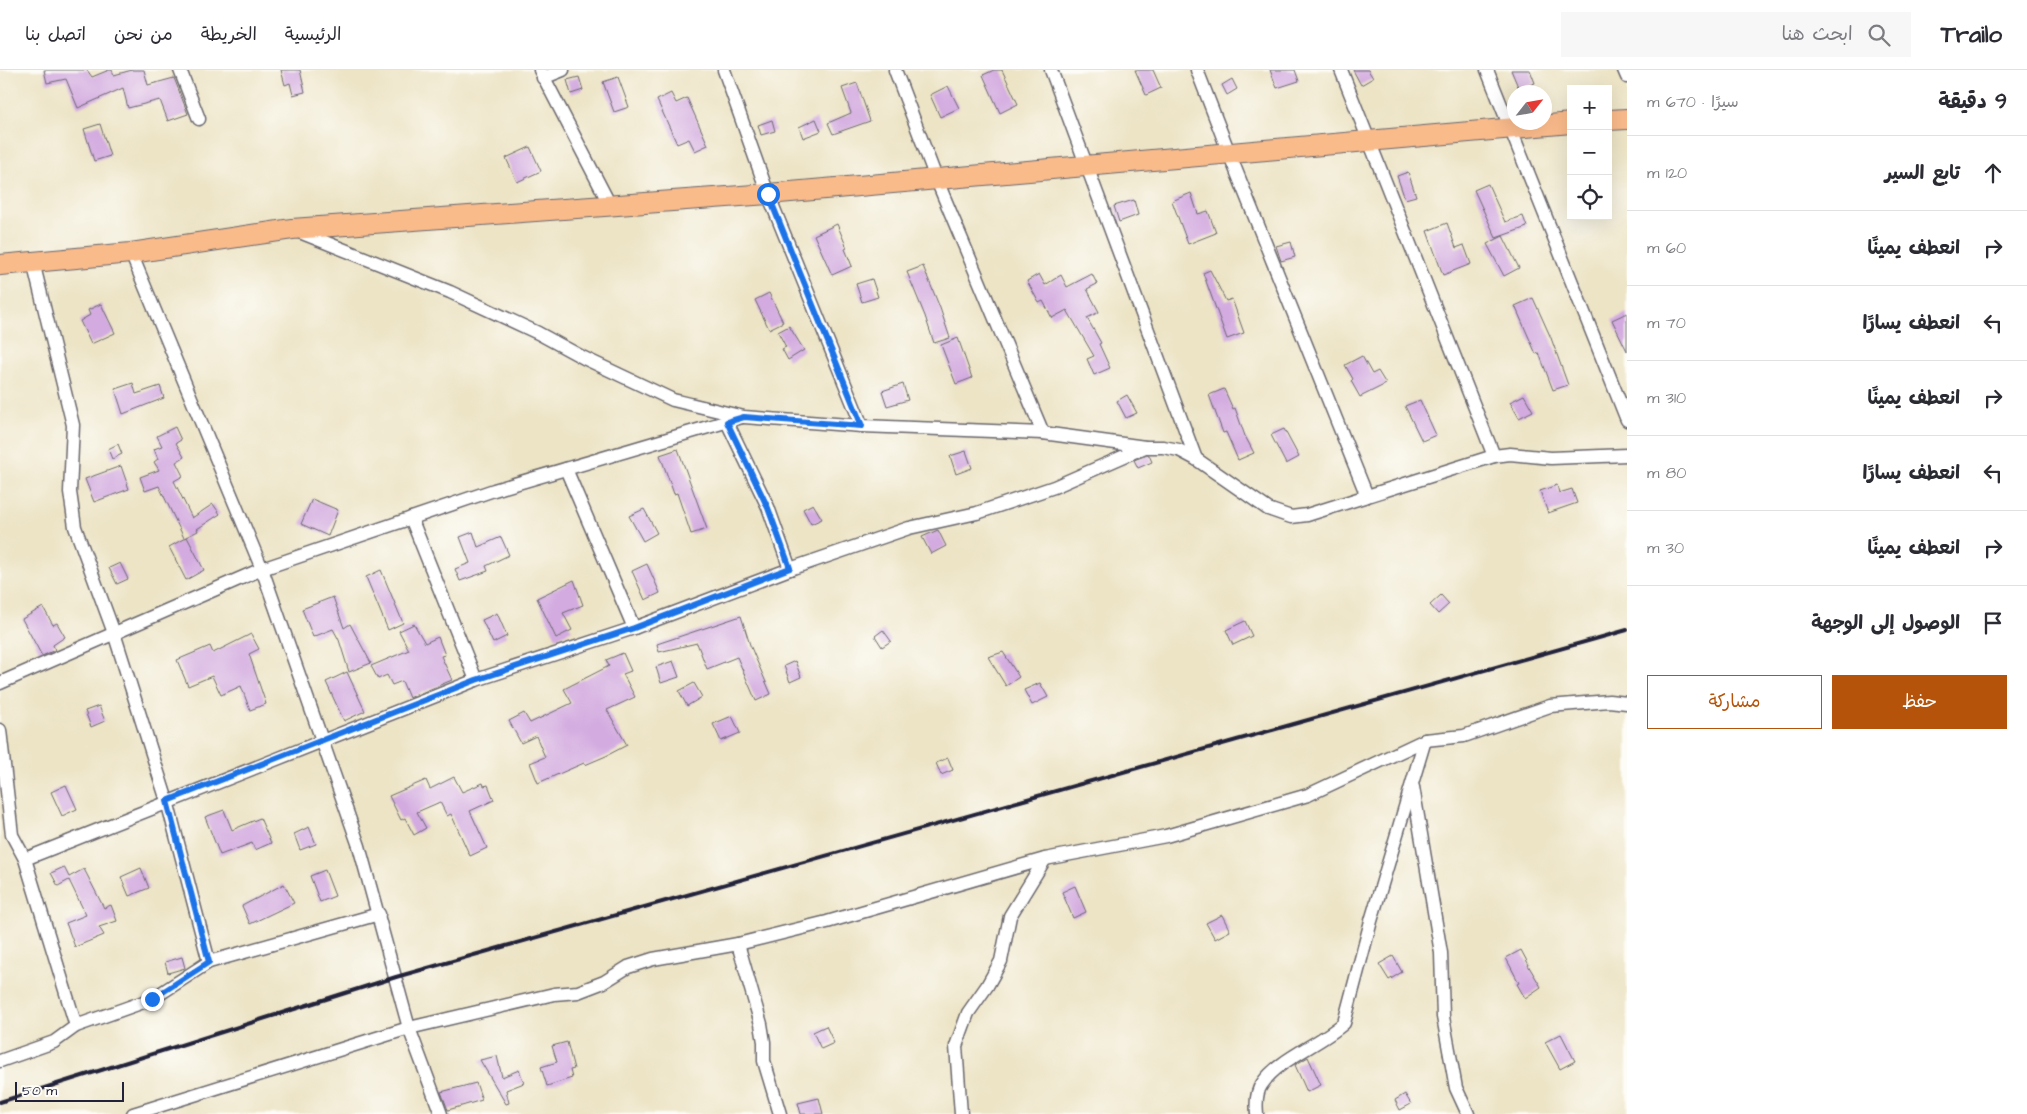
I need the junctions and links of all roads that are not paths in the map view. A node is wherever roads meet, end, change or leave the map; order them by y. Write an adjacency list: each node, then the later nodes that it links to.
1 (180, 70): 14 (street)
2 (562, 70): 10 (street)
3 (724, 70): 24 (street)
4 (895, 70): 23 (street)
5 (1051, 70): 22 (street)
6 (1197, 70): 21 (street)
7 (1341, 70): 20 (street)
8 (1488, 70): 12 (street)
9 (1624, 70): 11 (street)
10 (542, 74): 25 (street)
11 (1627, 77)
12 (1507, 119)
13 (1627, 119): 15 (main road)
14 (199, 120)
15 (1612, 120)
16 (1567, 123): 17 (main road)
17 (1552, 124)
18 (1507, 127): 20 (main road)
19 (1511, 130): 31 (street)
20 (1368, 141): 21 (main road); 37 (street)
21 (1229, 153): 22 (main road); 40 (street)
22 (1087, 166): 23 (main road); 38 (street)
23 (936, 178): 24 (main road); 34 (street)
24 (768, 194): 25 (main road); 33 (street)
25 (611, 206): 26 (main road)
26 (292, 229): 27 (main road); 30 (street)
27 (131, 253): 28 (main road); 43 (street)
28 (33, 262): 29 (main road); 45 (street)
29 (0, 265)
30 (744, 417): 32 (street); 33 (street)
31 (1627, 420)
32 (727, 422): 39 (street); 42 (street)
33 (862, 426): 34 (street)
34 (1043, 433): 35 (street)
35 (1145, 447): 38 (street); 42 (street)
36 (1627, 455): 37 (street)
37 (1494, 456): 40 (street)
38 (1196, 459): 40 (street)
39 (566, 469): 41 (street); 44 (street)
40 (1367, 496)
41 (411, 518): 43 (street); 46 (street)
42 (790, 568): 44 (street)
43 (262, 569): 45 (street); 51 (street)
44 (634, 628): 46 (street)
45 (114, 633): 47 (street); 53 (street)
46 (476, 680): 51 (street)
47 (0, 683)
48 (1627, 703): 50 (street)
49 (0, 730): 54 (street)
50 (1425, 740): 52 (street); 56 (street)
51 (324, 741): 53 (street); 57 (street)
52 (1413, 785): 67 (street); 68 (street)
53 (167, 801): 55 (street); 59 (street)
54 (6, 837): 55 (street)
55 (25, 859): 60 (street)
56 (1045, 860): 58 (street); 66 (street)
57 (379, 914): 59 (street); 61 (street)
58 (738, 944): 61 (street); 65 (street)
59 (209, 962): 60 (street)
60 (76, 1026): 62 (street)
61 (409, 1028): 63 (street); 64 (street)
62 (0, 1061)
63 (133, 1114)
64 (441, 1114)
65 (780, 1114)
66 (960, 1114)
67 (1257, 1114)
68 (1468, 1114)

